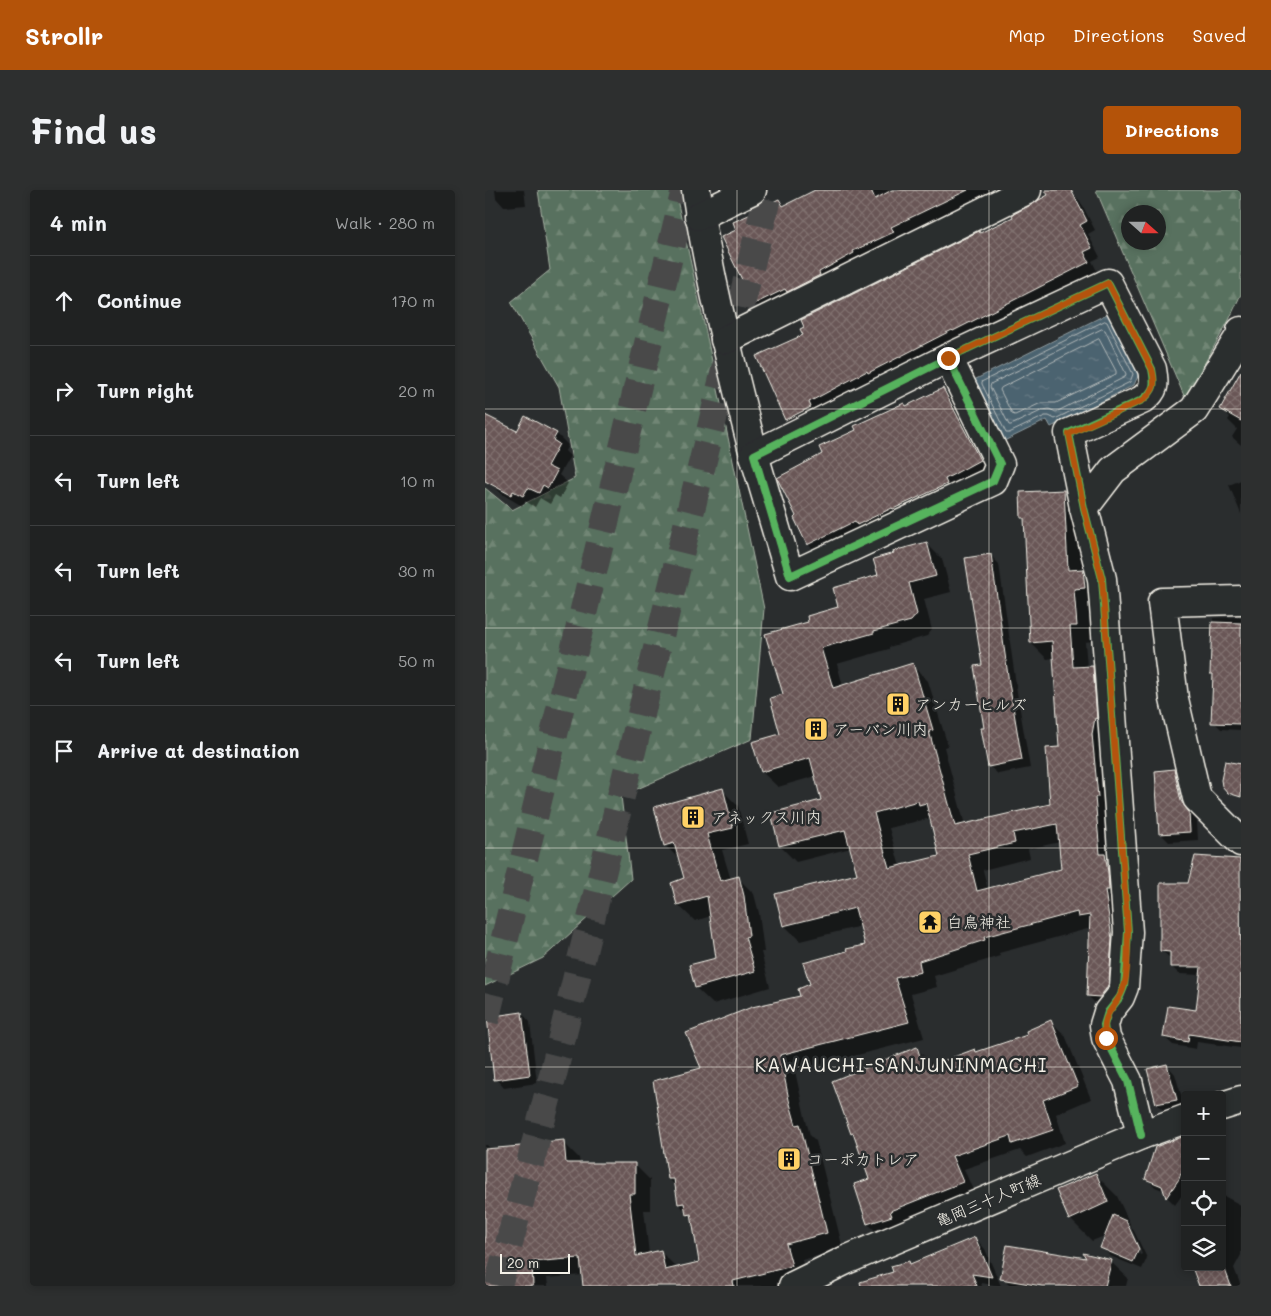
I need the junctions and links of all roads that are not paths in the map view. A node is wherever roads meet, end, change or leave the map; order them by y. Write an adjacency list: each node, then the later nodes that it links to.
1 (752, 190): 3 (street)
2 (1027, 190): 5 (street)
3 (698, 203): 5 (street)
4 (1241, 334): 8 (street)
5 (725, 340): 7 (street)
6 (948, 358): 7 (street); 7 (street); 8 (street)
7 (754, 455)
8 (1084, 508): 14 (street)
9 (1241, 600): 10 (street)
10 (1241, 842)
11 (1241, 1100): 12 (street)
12 (1226, 1105)
13 (1181, 1121): 14 (street, 亀岡三十人町線)
14 (1141, 1136): 15 (street, 亀岡三十人町線)
15 (793, 1286)

